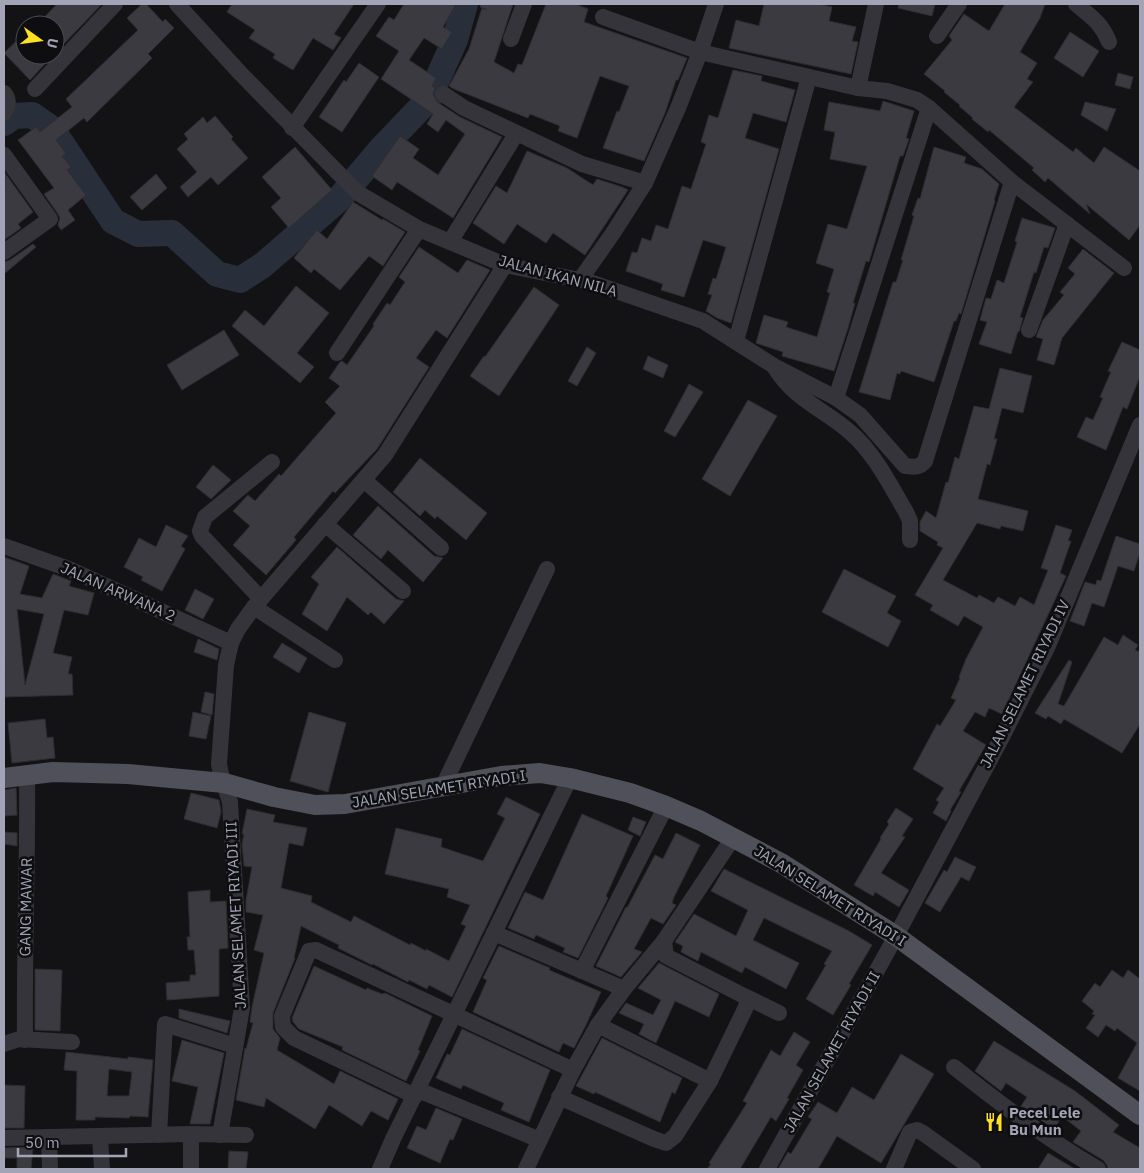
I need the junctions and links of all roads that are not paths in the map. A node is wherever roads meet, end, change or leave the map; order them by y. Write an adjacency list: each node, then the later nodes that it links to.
1 (115, 4): 16 (street)
2 (177, 4): 21 (street, JALAN IKAN NILA)
3 (378, 4): 21 (street)
4 (524, 4): 11 (street)
5 (716, 4): 13 (street)
6 (876, 4): 15 (street)
7 (959, 4): 10 (street)
8 (1076, 4): 12 (street)
9 (603, 17): 13 (street)
10 (937, 36)
11 (511, 39)
12 (1109, 42)
13 (700, 52): 14 (street); 25 (street)
14 (809, 77): 15 (street); 34 (street)
15 (858, 88): 19 (street)
16 (34, 89)
17 (4, 93): 20 (street)
18 (443, 94): 22 (street)
19 (929, 108): 24 (street); 37 (street)
20 (4, 113)
21 (292, 128): 27 (street, JALAN IKAN NILA)
22 (516, 134): 25 (street); 28 (street)
23 (4, 155): 29 (street)
24 (1012, 182): 26 (street); 37 (street, JALAN IKAN NILA)
25 (644, 183): 32 (street)
26 (1066, 224): 31 (street); 33 (street)
27 (419, 230): 28 (street, JALAN IKAN NILA); 35 (street)
28 (450, 242): 30 (street, JALAN IKAN NILA)
29 (4, 252)
30 (505, 265): 32 (street, JALAN IKAN NILA); 40 (street, JALAN SELAMET RIYADI III)
31 (1124, 268)
32 (580, 280): 34 (street, JALAN IKAN NILA)
33 (1029, 330)
34 (736, 341): 36 (street, JALAN IKAN NILA)
35 (337, 353)
36 (774, 366): 37 (street, JALAN IKAN NILA); 42 (street)
37 (836, 398)
38 (1140, 425): 58 (street, JALAN SELAMET RIYADI IV)
39 (272, 462): 47 (street)
40 (364, 480): 41 (street, JALAN SELAMET RIYADI III); 44 (street)
41 (325, 524): 46 (street); 47 (street, JALAN SELAMET RIYADI III)
42 (910, 540)
43 (4, 546): 48 (street, JALAN ARWANA 2)
44 (441, 548)
45 (548, 569): 54 (street)
46 (402, 591)
47 (257, 603): 48 (street, JALAN SELAMET RIYADI III); 49 (street)
48 (231, 643): 53 (street, JALAN SELAMET RIYADI III)
49 (335, 660)
50 (27, 774): 51 (main road, JALAN SELAMET RIYADI I); 53 (main road, JALAN SELAMET RIYADI I); 66 (street, GANG MAWAR)
51 (4, 778)
52 (570, 778): 54 (main road, JALAN SELAMET RIYADI I); 55 (main road, JALAN SELAMET RIYADI I); 57 (street)
53 (224, 783): 54 (main road, JALAN SELAMET RIYADI I); 69 (street, JALAN SELAMET RIYADI III)
54 (443, 786)
55 (666, 806): 56 (main road, JALAN SELAMET RIYADI I); 60 (street)
56 (733, 838): 58 (main road, JALAN SELAMET RIYADI I); 59 (street)
57 (494, 933): 60 (street); 64 (street)
58 (896, 936): 75 (main road, JALAN SELAMET RIYADI I); 89 (street, JALAN SELAMET RIYADI II)
59 (664, 941): 61 (street); 62 (street)
60 (582, 971): 61 (street)
61 (624, 989): 65 (street)
62 (746, 997): 63 (street); 72 (street)
63 (779, 1013)
64 (455, 1014): 71 (street); 73 (street); 73 (street)
65 (598, 1025): 71 (street); 72 (street)
66 (25, 1040): 67 (street); 68 (street)
67 (72, 1042)
68 (4, 1044)
69 (235, 1046): 77 (street); 78 (street, JALAN SELAMET RIYADI III)
70 (954, 1068): 92 (street)
71 (572, 1070): 74 (street)
72 (710, 1081): 74 (street)
73 (416, 1093): 83 (street); 87 (street)
74 (559, 1097): 83 (street)
75 (1140, 1115)
76 (191, 1134): 77 (street); 78 (street); 86 (street)
77 (159, 1135): 80 (street)
78 (220, 1135): 79 (street)
79 (246, 1135)
80 (100, 1137): 82 (street); 85 (street)
81 (4, 1138): 82 (street)
82 (49, 1138): 84 (street)
83 (540, 1140): 88 (street)
84 (50, 1169)
85 (102, 1169)
86 (190, 1169)
87 (380, 1169)
88 (526, 1169)
89 (767, 1169)
90 (894, 1169): 91 (street)
91 (973, 1169)
92 (1098, 1169)

